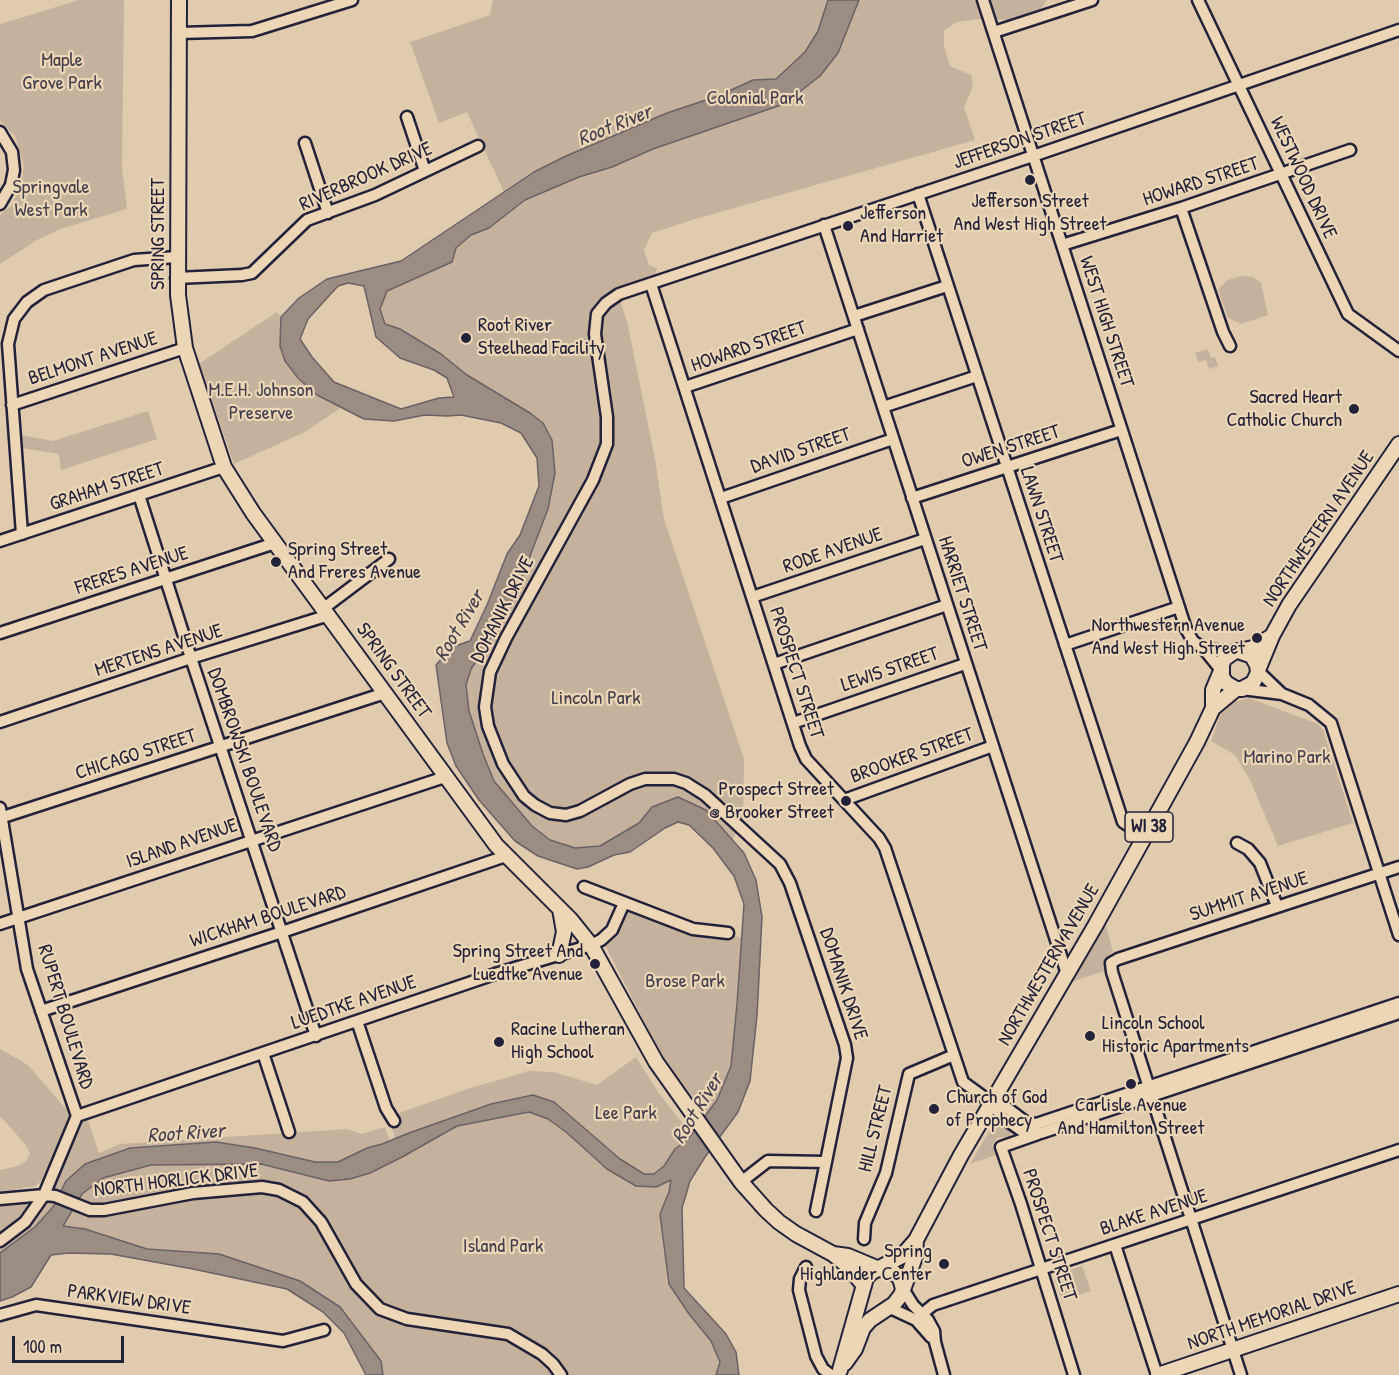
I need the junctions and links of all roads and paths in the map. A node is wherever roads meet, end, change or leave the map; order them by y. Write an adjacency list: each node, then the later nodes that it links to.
1 (179, 0): 8 (main road, SPRING STREET)
2 (352, 0): 8 (street)
3 (983, 0): 7 (street, WEST HIGH STREET)
4 (1092, 0): 7 (street)
5 (1198, 0): 9 (street, WESTWOOD DRIVE)
6 (1399, 30): 9 (street, JEFFERSON STREET)
7 (994, 32): 15 (street, WEST HIGH STREET)
8 (179, 33): 24 (main road, SPRING STREET)
9 (1239, 86): 15 (street, JEFFERSON STREET); 17 (street, WESTWOOD DRIVE)
10 (407, 117): 16 (street)
11 (0, 132): 19 (street)
12 (304, 143): 21 (street)
13 (478, 146): 16 (street, RIVERBROOK DRIVE)
14 (1350, 150): 17 (street, HOWARD STREET)
15 (1033, 156): 18 (street, JEFFERSON STREET); 23 (street, WEST HIGH STREET)
16 (425, 171): 21 (street, RIVERBROOK DRIVE)
17 (1281, 174): 20 (street, HOWARD STREET); 32 (street, WESTWOOD DRIVE)
18 (918, 194): 22 (street, JEFFERSON STREET); 27 (street, LAWN STREET)
19 (0, 204)
20 (1181, 208): 23 (street, HOWARD STREET); 30 (street)
21 (327, 213): 25 (street, RIVERBROOK DRIVE)
22 (824, 225): 26 (street, JEFFERSON STREET); 28 (street, HARRIET STREET)
23 (1062, 245): 37 (street, WEST HIGH STREET)
24 (177, 257): 25 (main road, SPRING STREET); 35 (street)
25 (176, 278): 31 (main road, SPRING STREET)
26 (651, 284): 34 (street, PROSPECT STREET); 109 (street, DOMANIK DRIVE)
27 (947, 285): 28 (street); 33 (street, LAWN STREET)
28 (854, 316): 29 (street, HARRIET STREET)
29 (858, 329): 34 (street, HOWARD STREET); 36 (street, HARRIET STREET)
30 (1230, 346)
31 (185, 348): 35 (street, BELMONT AVENUE); 40 (main road, SPRING STREET)
32 (1399, 351)
33 (978, 376): 36 (street); 41 (street, LAWN STREET)
34 (685, 387): 43 (street, PROSPECT STREET)
35 (12, 405): 45 (street)
36 (883, 407): 38 (street, HARRIET STREET)
37 (1121, 430): 41 (street, OWEN STREET); 53 (street, WEST HIGH STREET)
38 (893, 440): 43 (street, DAVID STREET); 44 (street, HARRIET STREET)
39 (1399, 444): 56 (main road, NORTHWESTERN AVENUE / WI 38)
40 (224, 467): 42 (street, GRAHAM STREET); 48 (main road, SPRING STREET)
41 (1006, 467): 44 (street, OWEN STREET); 57 (street, LAWN STREET)
42 (139, 495): 45 (street, GRAHAM STREET); 50 (street, DOMBROWSKI BOULEVARD)
43 (721, 498): 51 (street, PROSPECT STREET)
44 (912, 498): 46 (street, HARRIET STREET)
45 (22, 534): 47 (street, GRAHAM STREET)
46 (925, 539): 51 (street, RODE AVENUE); 52 (street, HARRIET STREET)
47 (0, 541)
48 (275, 543): 50 (street, FRERES AVENUE); 54 (main road, SPRING STREET)
49 (389, 559): 54 (street, MERTENS AVENUE)
50 (167, 579): 55 (street, FRERES AVENUE); 60 (street, DOMBROWSKI BOULEVARD)
51 (752, 597): 62 (street, PROSPECT STREET)
52 (946, 605): 61 (street, HARRIET STREET); 62 (street)
53 (1179, 606): 57 (street); 58 (street, WEST HIGH STREET)
54 (326, 612): 60 (street, MERTENS AVENUE); 66 (main road, SPRING STREET)
55 (0, 633)
56 (1272, 636): 59 (main road, NORTHWESTERN AVENUE / WI 38); 64 (main road, NORTHWESTERN AVENUE / WI 38)
57 (1065, 645): 76 (street, LAWN STREET)
58 (1204, 649): 59 (street); 63 (street, WEST HIGH STREET)
59 (1238, 652): 63 (main road, WI 38); 64 (main road)
60 (191, 658): 69 (street, MERTENS AVENUE); 72 (street, DOMBROWSKI BOULEVARD)
61 (965, 663): 70 (street, LEWIS STREET); 71 (street, HARRIET STREET)
62 (774, 664): 70 (street, PROSPECT STREET)
63 (1221, 670): 65 (main road); 68 (main road, NORTHWESTERN AVENUE / WI 38)
64 (1258, 670): 65 (main road, WI 38); 67 (street)
65 (1239, 689): 67 (street); 68 (main road, NORTHWESTERN AVENUE / WI 38)
66 (385, 693): 72 (street, CHICAGO STREET); 73 (main road, SPRING STREET)
67 (1282, 694): 81 (street)
68 (1213, 708): 76 (main road, NORTHWESTERN AVENUE / WI 38)
69 (0, 722)
70 (793, 723): 74 (street, PROSPECT STREET)
71 (993, 746): 74 (street, BROOKER STREET); 93 (street, HARRIET STREET)
72 (221, 747): 75 (street, CHICAGO STREET); 77 (street, DOMBROWSKI BOULEVARD)
73 (445, 777): 77 (street, ISLAND AVENUE); 79 (main road, SPRING STREET)
74 (844, 800): 101 (street, PROSPECT STREET)
75 (1, 815): 86 (street, RUPERT BOULEVARD)
76 (1144, 836): 93 (main road, NORTHWESTERN AVENUE / WI 38)
77 (252, 840): 86 (street, ISLAND AVENUE); 88 (street, DOMBROWSKI BOULEVARD)
78 (1237, 843): 84 (street)
79 (506, 856): 85 (main road, SPRING STREET); 88 (street, WICKHAM BOULEVARD)
80 (1399, 867): 81 (street, SUMMIT AVENUE)
81 (1379, 874): 84 (street, SUMMIT AVENUE); 90 (street)
82 (584, 887): 83 (street)
83 (624, 903): 89 (street); 91 (street, LUEDTKE AVENUE)
84 (1278, 906): 102 (street, SUMMIT AVENUE)
85 (560, 909): 91 (main road, SPRING STREET); 92 (main road)
86 (19, 918): 87 (street, ISLAND AVENUE); 95 (street, RUPERT BOULEVARD)
87 (0, 924)
88 (282, 932): 95 (street, WICKHAM BOULEVARD); 98 (street, DOMBROWSKI BOULEVARD)
89 (728, 933)
90 (1399, 936)
91 (591, 945): 92 (street, LUEDTKE AVENUE); 110 (main road, SPRING STREET)
92 (559, 955): 97 (street, LUEDTKE AVENUE)
93 (1066, 974): 103 (main road, NORTHWESTERN AVENUE / WI 38)
94 (1399, 1003): 99 (street)
95 (41, 1011): 104 (street, RUPERT BOULEVARD)
96 (1399, 1012): 99 (street)
97 (357, 1021): 98 (street, LUEDTKE AVENUE); 105 (street)
98 (316, 1036): 100 (street, LUEDTKE AVENUE)
99 (1302, 1041): 102 (street)
100 (263, 1053): 104 (street, LUEDTKE AVENUE); 106 (street)
101 (954, 1055): 103 (street, PROSPECT STREET); 115 (street, HILL STREET)
102 (1150, 1091): 103 (street); 107 (street); 114 (street)
103 (992, 1103): 107 (street); 116 (main road, NORTHWESTERN AVENUE / WI 38)
104 (77, 1116): 111 (street, RUPERT BOULEVARD)
105 (394, 1121)
106 (289, 1132)
107 (1041, 1133): 122 (street, PROSPECT STREET)
108 (1399, 1150): 114 (street, BLAKE AVENUE)
109 (826, 1162): 110 (street); 113 (street, DOMANIK DRIVE)
110 (741, 1182): 119 (main road, SPRING STREET)
111 (50, 1196): 112 (street); 117 (street, RUPERT BOULEVARD); 133 (street, NORTH HORLICK DRIVE)
112 (0, 1199)
113 (816, 1211)
114 (1190, 1220): 118 (street, BLAKE AVENUE); 131 (street)
115 (864, 1239)
116 (916, 1240): 121 (main road, NORTHWESTERN AVENUE / WI 38); 124 (main road, NORTHWESTERN AVENUE / WI 38)
117 (0, 1241)
118 (1115, 1245): 122 (street, BLAKE AVENUE); 136 (street)
119 (833, 1254): 121 (main road, SPRING STREET); 123 (main road, SPRING STREET)
120 (806, 1267): 132 (street)
121 (879, 1269): 123 (main road, WI 38); 124 (main road)
122 (1041, 1269): 127 (street, BLAKE AVENUE); 135 (street, PROSPECT STREET)
123 (864, 1286): 126 (main road); 132 (main road, WI 38)
124 (903, 1289): 126 (main road, WI 38); 127 (street)
125 (1399, 1294): 131 (main road, NORTH MEMORIAL DRIVE)
126 (888, 1307): 130 (street); 132 (main road, WI 38)
127 (922, 1314): 130 (street)
128 (0, 1315): 129 (street, PARKVIEW DRIVE)
129 (324, 1330)
130 (935, 1342): 134 (street)
131 (1232, 1350): 136 (main road, NORTH MEMORIAL DRIVE); 137 (street)
132 (836, 1373)
133 (561, 1375)
134 (944, 1375)
135 (1074, 1375)
136 (1157, 1375)
137 (1240, 1375)

